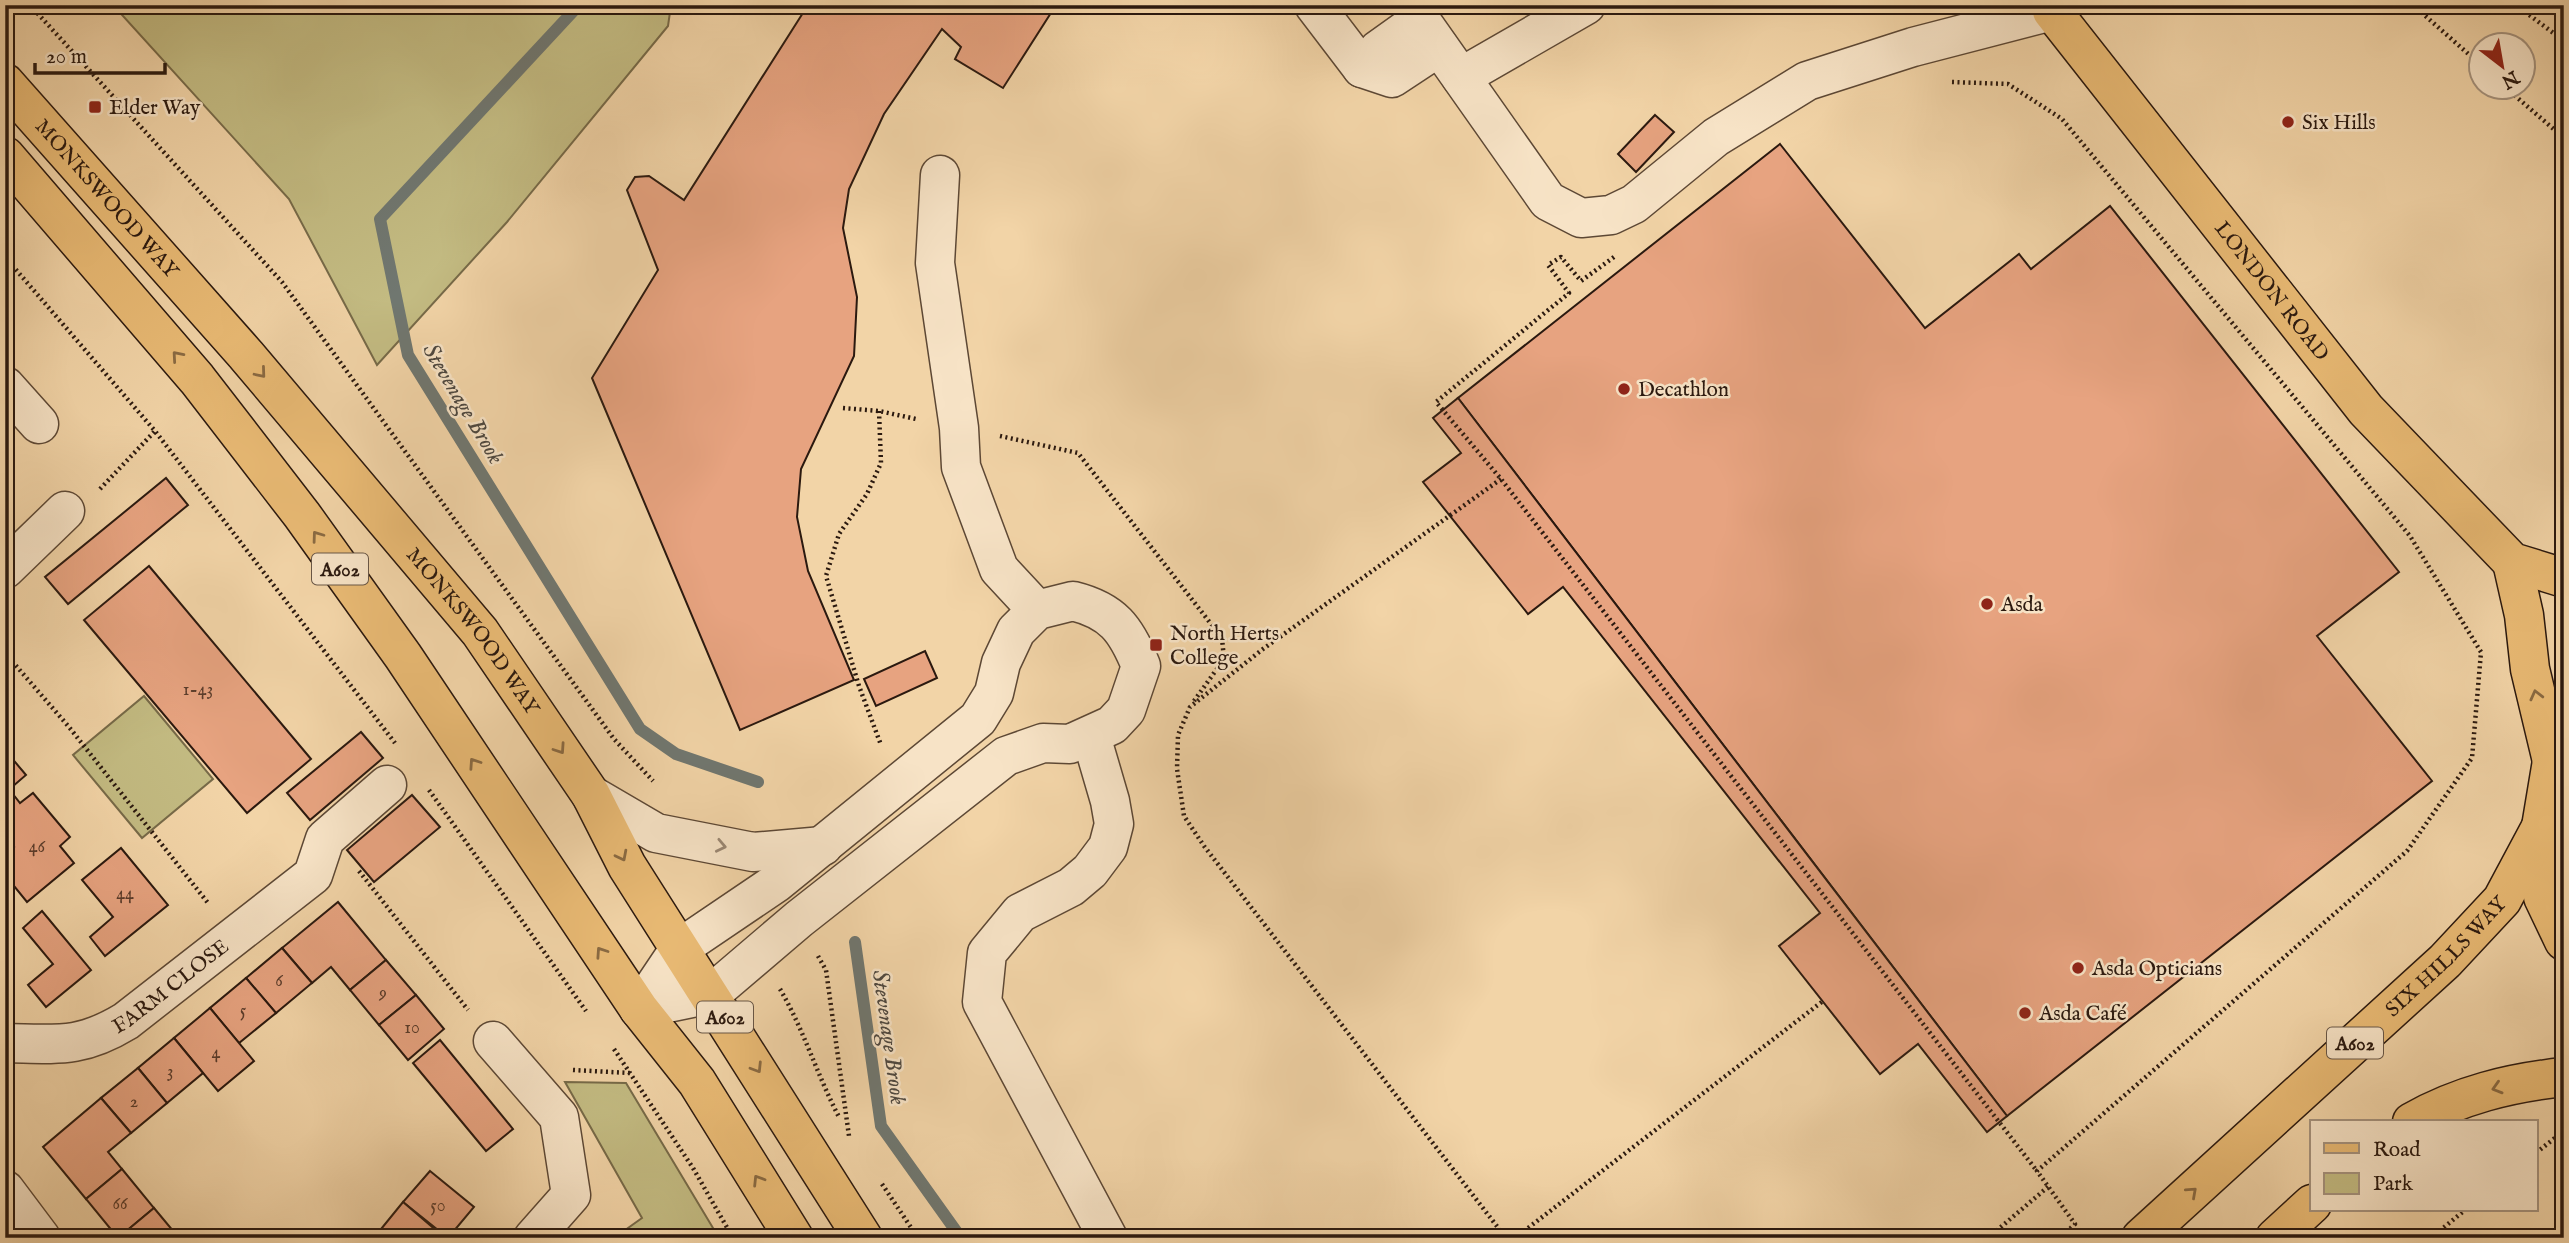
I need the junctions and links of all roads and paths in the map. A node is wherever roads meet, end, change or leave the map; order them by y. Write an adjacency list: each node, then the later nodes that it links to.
1 (1314, 5): 6 (street)
2 (1586, 5): 6 (street)
3 (2413, 5): 9 (path)
4 (2516, 5): 7 (path)
5 (2052, 8): 8 (street); 25 (main road, LONDON ROAD)
6 (1432, 37): 15 (street)
7 (2564, 41)
8 (1913, 47): 15 (street); 56 (path)
9 (2468, 54)
10 (5, 83): 36 (main road, MONKSWOOD WAY / A602, one-way to 36)
11 (2522, 102): 12 (path)
12 (2564, 138)
13 (5, 156): 46 (main road, A602, one-way to 13)
14 (940, 175): 21 (street)
15 (1611, 215): 23 (path)
16 (5, 257): 22 (path)
17 (5, 386): 20 (street)
18 (843, 408): 19 (path)
19 (879, 411): 21 (path); 32 (path)
20 (39, 425)
21 (959, 428): 28 (street); 30 (path)
22 (155, 431): 24 (path); 34 (path)
23 (1501, 479): 30 (path); 56 (path)
24 (65, 512): 26 (street)
25 (2512, 562): 27 (main road, LONDON ROAD); 33 (main road, one-way to 25)
26 (5, 569)
27 (2564, 578)
28 (1037, 610): 31 (street); 38 (street)
29 (5, 653): 40 (path)
30 (1190, 707): 66 (path)
31 (1091, 736): 44 (street); 65 (street)
32 (882, 747)
33 (2558, 747): 37 (main road, A602)
34 (398, 748)
35 (405, 783): 39 (street); 47 (path)
36 (591, 795): 38 (street, one-way to 38); 42 (main road, MONKSWOOD WAY / A602, one-way to 42)
37 (2541, 827): 41 (main road, A602); 70 (main road, SIX HILLS WAY / A602, one-way to 37)
38 (823, 846): 42 (street)
39 (313, 875): 40 (street, FARM CLOSE); 48 (path)
40 (235, 937): 50 (street, FARM CLOSE)
41 (2564, 941)
42 (680, 948): 44 (main road, MONKSWOOD WAY / A602); 46 (street)
43 (780, 988): 54 (path)
44 (710, 994): 46 (street); 64 (main road, MONKSWOOD WAY / A602, one-way to 64)
45 (1823, 1001): 67 (path)
46 (639, 1009): 63 (main road, A602, one-way to 46)
47 (594, 1021)
48 (493, 1041): 61 (street)
49 (608, 1042): 62 (path)
50 (5, 1043)
51 (2564, 1077): 52 (main road, one-way to 52)
52 (2416, 1120)
53 (2561, 1133): 55 (path)
54 (849, 1136)
55 (2538, 1151)
56 (2037, 1171): 68 (path); 69 (path)
57 (5, 1190): 60 (street)
58 (2310, 1206): 71 (main road)
59 (2463, 1212): 72 (path)
60 (39, 1237)
61 (533, 1238)
62 (733, 1238)
63 (794, 1238)
64 (863, 1238)
65 (1108, 1238)
66 (1506, 1238)
67 (1515, 1238)
68 (1988, 1238)
69 (2060, 1238)
70 (2141, 1238)
71 (2275, 1238)
72 (2431, 1238)

